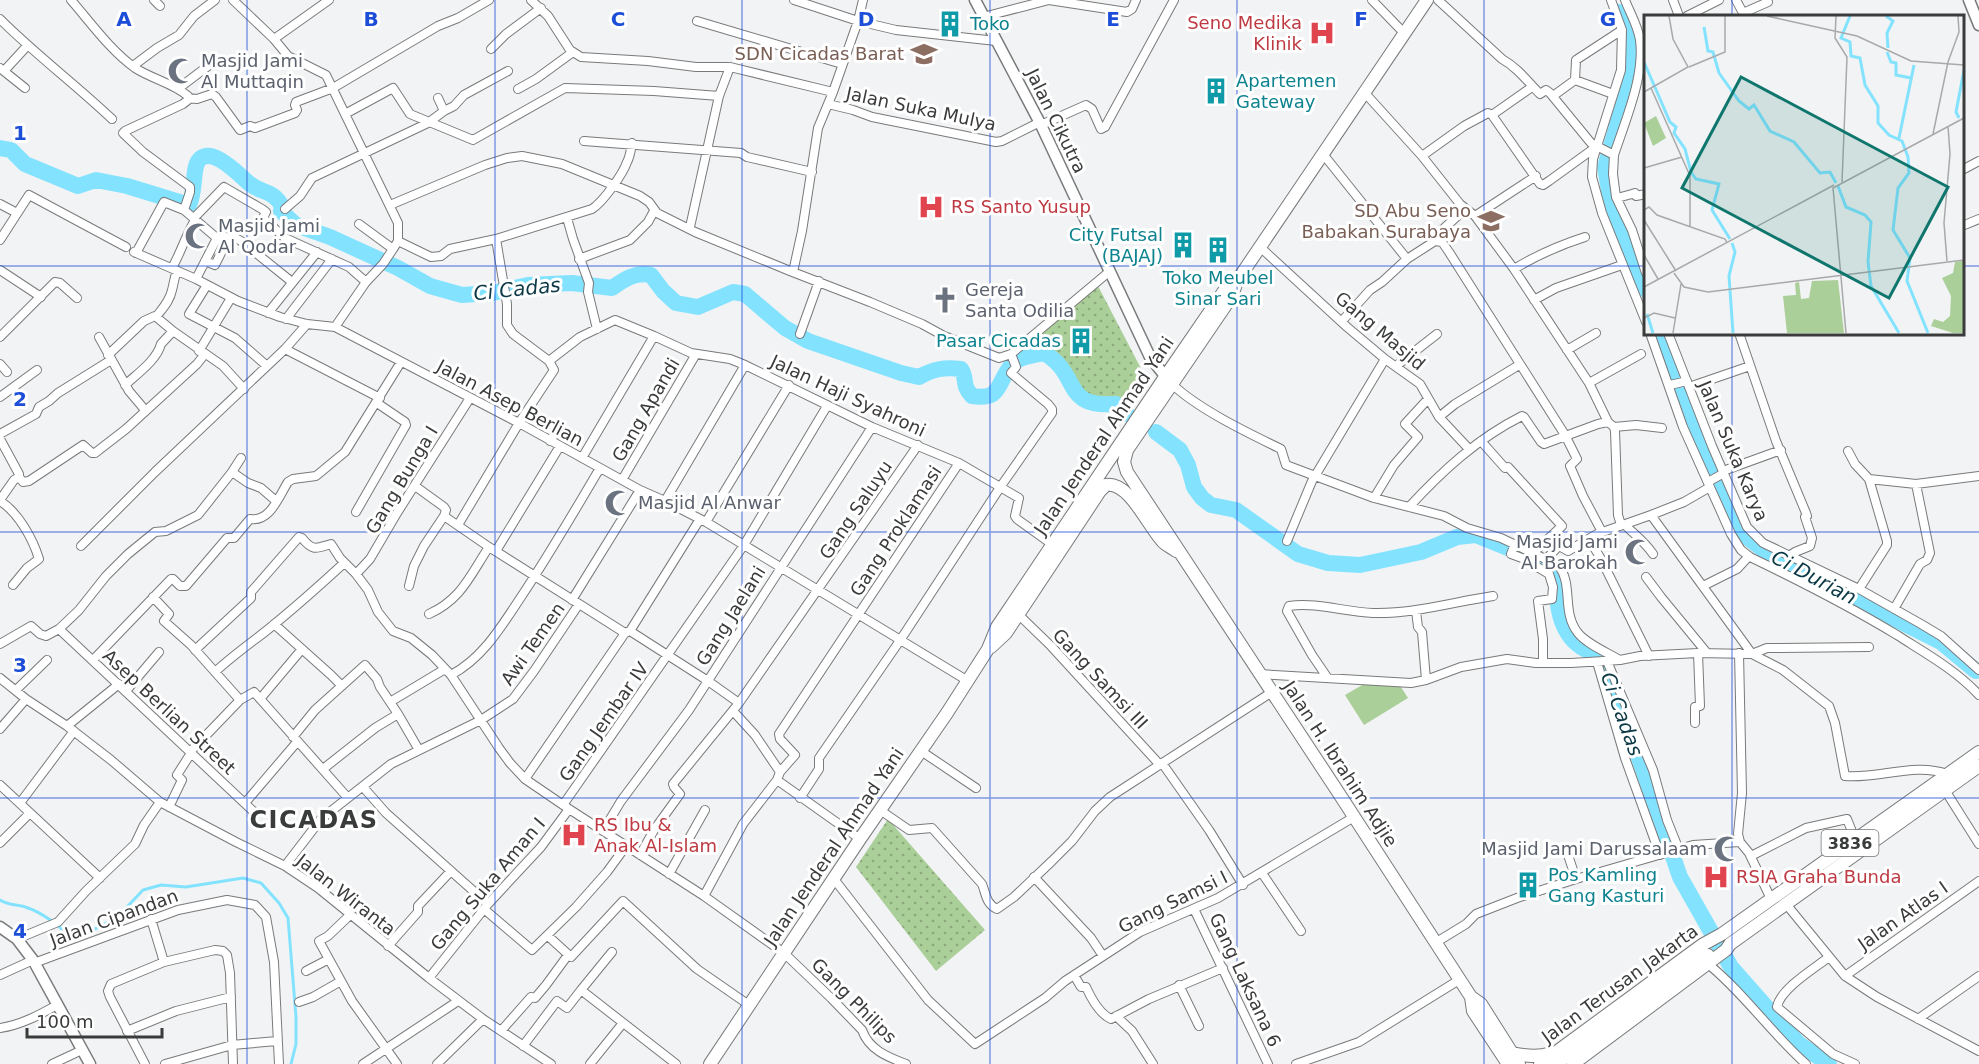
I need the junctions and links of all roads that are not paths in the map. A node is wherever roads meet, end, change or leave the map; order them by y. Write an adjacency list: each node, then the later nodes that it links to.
1 (71, 0): 38 (street)
2 (215, 0): 38 (street)
3 (329, 0): 32 (street)
4 (531, 0): 22 (street)
5 (794, 0): 28 (street)
6 (863, 0): 28 (street)
7 (975, 0): 25 (main road, Jalan Cikutra)
8 (1136, 0): 25 (street)
9 (1174, 0): 62 (street, Jalan Suka Mulya)
10 (1372, 0): 31 (street)
11 (1427, 0): 31 (main road, Jalan Jenderal Ahmad Yani)
12 (1438, 0): 44 (street)
13 (1611, 0): 30 (street)
14 (1625, 0): 69 (street)
15 (1673, 0): 23 (street)
16 (1719, 0): 24 (street)
17 (1736, 0): 18 (street)
18 (1767, 0)
19 (1969, 0): 29 (main road)
20 (236, 1): 32 (street)
21 (485, 1): 47 (street)
22 (541, 8): 35 (street); 36 (street)
23 (1683, 15)
24 (1686, 15)
25 (983, 17): 33 (main road, Jalan Cikutra)
26 (0, 19): 34 (street)
27 (697, 21): 37 (street)
28 (858, 21): 33 (street); 37 (street)
29 (1979, 25)
30 (1622, 30): 43 (street); 51 (street)
31 (1404, 33): 50 (main road, Jalan Jenderal Ahmad Yani)
32 (274, 39): 47 (street)
33 (996, 41): 62 (main road, Jalan Cikutra)
34 (27, 46): 41 (street); 60 (street)
35 (491, 49)
36 (573, 52): 40 (street); 48 (street)
37 (842, 64): 49 (street)
38 (133, 66): 46 (street)
39 (208, 66): 46 (street)
40 (730, 67): 49 (street); 52 (street)
41 (2, 69): 45 (street)
42 (508, 71): 57 (street)
43 (1575, 80): 51 (street); 53 (street)
44 (1532, 87): 53 (street); 59 (street)
45 (25, 88)
46 (179, 88): 54 (street)
47 (333, 88): 54 (street); 58 (street)
48 (518, 88)
49 (833, 92): 56 (street)
50 (1364, 92): 68 (main road, Jalan Jenderal Ahmad Yani); 70 (street)
51 (1613, 94): 65 (street)
52 (719, 96): 61 (street); 66 (street)
53 (1553, 96): 65 (street)
54 (189, 98): 80 (street)
55 (438, 98): 57 (street)
56 (828, 104): 62 (street, Jalan Suka Mulya); 73 (street)
57 (444, 111): 61 (street)
58 (345, 114): 61 (street); 67 (street)
59 (1492, 115): 70 (street); 74 (street)
60 (112, 119)
61 (428, 123): 67 (street)
62 (1041, 123): 110 (main road, Jalan Cikutra)
63 (584, 141): 64 (street)
64 (632, 143): 66 (street); 75 (street)
65 (1597, 148): 69 (street); 74 (street); 121 (street)
66 (709, 150): 73 (street); 91 (street)
67 (363, 154): 79 (street); 81 (street)
68 (1323, 154): 99 (main road, Jalan Jenderal Ahmad Yani); 104 (street)
69 (1614, 155): 77 (street)
70 (1422, 156): 82 (street)
71 (1979, 161): 72 (street)
72 (1964, 169)
73 (812, 172): 111 (street)
74 (1536, 176): 85 (street)
75 (612, 185): 79 (street); 83 (street); 86 (street)
76 (1644, 194): 77 (street)
77 (1617, 198): 106 (street)
78 (0, 204): 84 (street)
79 (390, 204): 96 (street)
80 (185, 206): 87 (street); 109 (street, Jalan Asep Berlian)
81 (285, 209)
82 (1465, 209): 85 (street); 97 (street)
83 (654, 211): 91 (street); 103 (street)
84 (16, 213): 95 (street); 98 (street)
85 (1475, 216): 107 (street)
86 (567, 218): 94 (street); 103 (street)
87 (194, 219): 93 (street); 100 (street); 109 (street)
88 (1979, 219): 90 (street)
89 (359, 224): 101 (street)
90 (1964, 225)
91 (690, 228): 111 (street)
92 (1585, 237): 107 (street)
93 (217, 238): 112 (street); 114 (street)
94 (496, 239): 96 (street); 148 (street)
95 (0, 240)
96 (398, 241): 101 (street)
97 (1435, 241): 104 (street); 151 (street)
98 (126, 247)
99 (1260, 247): 125 (street, Gang Masjid); 158 (main road, Jalan Jenderal Ahmad Yani)
100 (317, 252): 102 (street); 114 (street)
101 (391, 253): 115 (street)
102 (332, 259): 115 (street); 124 (street)
103 (579, 259): 129 (street)
104 (1407, 259): 125 (street)
105 (1619, 266): 120 (street)
106 (1644, 267)
107 (1514, 269): 120 (street)
108 (0, 270): 117 (street)
109 (175, 270): 112 (street, Jalan Asep Berlian); 123 (street)
110 (1110, 271): 147 (street); 158 (main road, Jalan Cikutra)
111 (793, 272): 113 (street)
112 (196, 279): 116 (street, Jalan Asep Berlian)
113 (819, 281): 133 (street); 147 (street)
114 (292, 282): 122 (street)
115 (366, 282): 128 (street)
116 (207, 285): 119 (street, Jalan Asep Berlian); 127 (street)
117 (41, 297): 118 (street); 138 (street)
118 (77, 298)
119 (231, 298): 122 (street, Jalan Asep Berlian); 127 (street)
120 (1534, 300): 141 (street)
121 (1644, 309)
122 (268, 313): 124 (street, Jalan Asep Berlian)
123 (156, 317): 130 (street); 145 (street)
124 (286, 319): 126 (street, Jalan Asep Berlian)
125 (1342, 321): 146 (street, Gang Masjid)
126 (307, 324): 128 (street, Jalan Asep Berlian); 140 (street)
127 (215, 326): 142 (street); 153 (street)
128 (335, 327): 149 (street, Jalan Asep Berlian)
129 (597, 329): 137 (street, Jalan Haji Syahroni); 148 (street, Jalan Haji Syahroni)
130 (173, 332): 142 (street); 161 (street)
131 (1437, 333): 154 (street)
132 (1596, 333): 141 (street)
133 (800, 334)
134 (1650, 334): 163 (street)
135 (1668, 334): 160 (street, Jalan Suka Karya)
136 (1739, 334): 155 (street)
137 (654, 336): 143 (street, Jalan Haji Syahroni); 188 (street)
138 (0, 337)
139 (99, 337): 145 (street)
140 (285, 349): 153 (street); 168 (street)
141 (1567, 350): 159 (street)
142 (202, 353): 164 (street); 170 (street)
143 (696, 354): 152 (street, Jalan Haji Syahroni); 198 (street, Gang Apandi)
144 (1641, 354): 159 (street)
145 (110, 358): 161 (street); 177 (street)
146 (1385, 359): 154 (street, Gang Masjid); 194 (street)
147 (1013, 360): 202 (street)
148 (549, 361): 172 (street)
149 (401, 362): 166 (street, Jalan Asep Berlian); 168 (street)
150 (0, 364): 157 (street)
151 (1520, 364): 171 (street); 178 (street)
152 (745, 365): 162 (street, Jalan Haji Syahroni); 208 (street)
153 (267, 366): 164 (street)
154 (1396, 366): 167 (street, Gang Masjid)
155 (1750, 366): 160 (street); 185 (street)
156 (37, 370): 165 (street)
157 (8, 372)
158 (1168, 380): 189 (main road, Jalan Jenderal Ahmad Yani); 194 (street); 220 (main road, Jalan Jenderal Ahmad Yani)
159 (1589, 383): 174 (street)
160 (1687, 383): 163 (street); 193 (street, Jalan Suka Karya)
161 (125, 385): 170 (street)
162 (789, 385): 169 (street, Jalan Haji Syahroni); 213 (street)
163 (1671, 385): 199 (street)
164 (244, 389): 221 (street)
165 (0, 397)
166 (470, 398): 172 (street, Jalan Asep Berlian); 201 (street, Gang Bunga I)
167 (1428, 399): 171 (street, Gang Masjid); 205 (street)
168 (378, 401): 207 (street); 210 (street)
169 (827, 406): 175 (street, Jalan Haji Syahroni); 219 (street, Gang Jembar IV)
170 (145, 411): 196 (street)
171 (1439, 417): 184 (street, Gang Masjid)
172 (519, 423): 180 (street, Jalan Asep Berlian); 214 (street)
173 (561, 424): 180 (street)
174 (1611, 424): 176 (street); 178 (street); 215 (street)
175 (872, 427): 182 (street, Jalan Haji Syahroni); 231 (street, Gang Jaelani)
176 (1662, 428)
177 (0, 434)
178 (1565, 435): 181 (street); 216 (street)
179 (0, 439): 196 (street)
180 (550, 441): 183 (street, Jalan Asep Berlian)
181 (1481, 441): 184 (street); 225 (street)
182 (918, 445): 190 (street, Jalan Haji Syahroni); 239 (street, Gang Saluyu)
183 (560, 446): 188 (street, Jalan Asep Berlian); 223 (street)
184 (1469, 449): 209 (street)
185 (1781, 450): 193 (street); 228 (street)
186 (1848, 451): 197 (street)
187 (241, 458): 192 (street)
188 (582, 458): 191 (street, Jalan Asep Berlian)
189 (1124, 462): 224 (main road, Jalan H. Ibrahim Adjie)
190 (958, 463): 202 (street, Jalan Haji Syahroni); 247 (street, Gang Proklamasi)
191 (600, 468): 198 (street, Jalan Asep Berlian); 232 (street)
192 (232, 472): 207 (street); 249 (street)
193 (1723, 473): 199 (street); 228 (street, Jalan Suka Karya)
194 (1315, 476): 205 (street); 218 (street)
195 (1979, 476): 200 (street)
196 (19, 477): 206 (street)
197 (1869, 479): 200 (street); 238 (street)
198 (622, 480): 203 (street, Jalan Asep Berlian)
199 (1709, 483): 211 (street); 227 (street)
200 (1916, 484): 243 (street)
201 (415, 486): 212 (street); 234 (street, Gang Bunga I)
202 (1001, 486): 220 (street, Jalan Haji Syahroni); 251 (street)
203 (640, 490): 208 (street, Jalan Asep Berlian); 242 (street, Awi Temen)
204 (1100, 491): 224 (main road, Jalan H. Ibrahim Adjie); 246 (main road, Jalan Jenderal Ahmad Yani)
205 (1374, 498): 209 (street)
206 (0, 500): 235 (street)
207 (276, 501): 241 (street)
208 (665, 501): 213 (street, Jalan Asep Berlian)
209 (1409, 507): 222 (street)
210 (356, 512)
211 (1651, 515): 215 (street); 237 (street)
212 (444, 516): 214 (street); 236 (street)
213 (703, 521): 219 (street, Jalan Asep Berlian); 250 (street)
214 (458, 525): 223 (street)
215 (1623, 525): 216 (street); 226 (street)
216 (1602, 532): 217 (street)
217 (1588, 539): 229 (street); 262 (street)
218 (1287, 541)
219 (744, 545): 231 (street, Jalan Asep Berlian); 261 (street, Gang Jembar IV)
220 (1053, 545): 255 (main road, Jalan Jenderal Ahmad Yani)
221 (81, 546)
222 (1513, 547): 225 (street); 267 (street)
223 (492, 549): 232 (street); 245 (street)
224 (1177, 551): 271 (main road, Jalan H. Ibrahim Adjie)
225 (1533, 553): 229 (street)
226 (1653, 554)
227 (1749, 556): 237 (street); 282 (street)
228 (1789, 556): 238 (street, Jalan Suka Karya)
229 (1546, 560): 263 (street)
230 (343, 564): 248 (street)
231 (780, 567): 239 (street, Jalan Asep Berlian); 275 (street, Gang Jaelani)
232 (535, 576): 242 (street); 270 (street)
233 (1647, 577): 258 (street)
234 (358, 578): 256 (street, Gang Philips); 270 (street, Gang Philips)
235 (13, 585)
236 (409, 586)
237 (1703, 586): 259 (street)
238 (1859, 589): 243 (street, Jalan Suka Karya)
239 (819, 591): 247 (street, Jalan Asep Berlian); 287 (street, Gang Saluyu)
240 (1493, 596): 244 (street)
241 (153, 597): 256 (street); 265 (street)
242 (575, 602): 250 (street); 290 (street, Awi Temen)
243 (1894, 609): 268 (street, Jalan Suka Karya)
244 (1416, 611): 272 (street); 274 (street)
245 (429, 614)
246 (1018, 614): 255 (main road, Jalan Jenderal Ahmad Yani); 300 (street, Gang Samsi III)
247 (859, 615): 251 (street, Jalan Asep Berlian); 304 (street, Gang Proklamasi)
248 (274, 624): 254 (street); 269 (street)
249 (62, 632): 252 (street); 265 (street, Asep Berlian Street)
250 (627, 632): 261 (street); 305 (street)
251 (901, 639): 276 (street, Jalan Asep Berlian); 311 (street)
252 (0, 644)
253 (1869, 647): 259 (street)
254 (302, 649): 278 (street); 284 (street)
255 (988, 649): 276 (main road, Jalan Jenderal Ahmad Yani)
256 (195, 650): 269 (street)
257 (159, 652): 280 (street)
258 (1704, 652): 260 (street); 262 (street); 291 (street)
259 (1751, 653): 260 (street); 303 (street)
260 (1739, 654): 325 (street)
261 (669, 656): 275 (street); 316 (street, Gang Jembar IV)
262 (1649, 656): 266 (street)
263 (1618, 659)
264 (47, 660): 279 (street)
265 (93, 660): 277 (street, Asep Berlian Street)
266 (1602, 661): 267 (street); 329 (street); 332 (street)
267 (1543, 663): 274 (street)
268 (1979, 670)
269 (215, 672): 285 (street)
270 (448, 672): 286 (street); 290 (street, Gang Philips)
271 (1259, 674): 272 (street); 281 (main road, Jalan H. Ibrahim Adjie)
272 (1327, 677): 274 (street)
273 (0, 678): 279 (street, Jalan Wiranta)
274 (1426, 680)
275 (708, 681): 287 (street); 322 (street, Gang Jaelani)
276 (968, 681): 297 (main road, Jalan Jenderal Ahmad Yani)
277 (119, 684): 280 (street, Asep Berlian Street); 292 (street)
278 (342, 686): 286 (street); 295 (street)
279 (16, 690): 283 (street, Jalan Wiranta)
280 (126, 691): 298 (street, Asep Berlian Street)
281 (1272, 692): 300 (street); 321 (main road, Jalan H. Ibrahim Adjie)
282 (1979, 695)
283 (26, 699): 292 (street, Jalan Wiranta); 293 (street)
284 (260, 699): 285 (street); 295 (street)
285 (240, 700): 298 (street)
286 (390, 702): 289 (street)
287 (739, 703): 288 (street, Gang Saluyu)
288 (733, 711): 304 (street); 330 (street, Gang Saluyu)
289 (398, 714): 296 (street); 302 (street)
290 (481, 720): 296 (street, Awi Temen); 305 (street, Gang Philips)
291 (1695, 723)
292 (67, 726): 294 (street, Jalan Wiranta)
293 (0, 729)
294 (74, 731): 312 (street, Jalan Wiranta); 313 (street)
295 (295, 740): 302 (street); 314 (street)
296 (419, 750): 307 (street, Awi Temen)
297 (921, 751): 308 (street); 318 (main road, Jalan Jenderal Ahmad Yani)
298 (190, 752): 314 (street, Asep Berlian Street); 315 (street)
299 (1979, 752): 303 (main road, Jalan Terusan Jakarta / 3836)
300 (1158, 762): 338 (street); 343 (street, Gang Samsi III)
301 (1979, 766): 309 (main road, Jalan Terusan Jakarta / 3836)
302 (323, 770): 310 (street)
303 (1939, 775): 309 (street); 324 (main road, Jalan Terusan Jakarta / 3836)
304 (778, 776): 311 (street); 344 (street)
305 (525, 779): 316 (street, Gang Philips)
306 (0, 784): 313 (street)
307 (363, 786): 310 (street, Awi Temen); 335 (street)
308 (976, 788)
309 (1946, 791): 327 (street); 346 (main road, Jalan Terusan Jakarta / 3836)
310 (348, 798): 334 (street, Awi Temen)
311 (800, 798): 323 (street)
312 (160, 802): 315 (street, Jalan Wiranta); 339 (street)
313 (20, 803): 320 (street)
314 (245, 803): 319 (street, Asep Berlian Street)
315 (169, 807): 334 (street, Jalan Wiranta)
316 (566, 807): 322 (street, Gang Philips); 347 (street, Gang Suka Aman I)
317 (705, 810): 337 (street)
318 (880, 810): 323 (main road, Jalan Jenderal Ahmad Yani); 338 (street)
319 (253, 811)
320 (30, 813): 326 (street); 339 (street)
321 (1354, 817): 336 (street, Gang Samsi I); 356 (main road, Jalan H. Ibrahim Adjie)
322 (603, 831): 328 (street, Gang Philips)
323 (860, 839): 340 (main road, Jalan Jenderal Ahmad Yani)
324 (1855, 839): 333 (street); 345 (main road, Jalan Terusan Jakarta / 3836)
325 (1740, 842): 329 (street); 333 (street)
326 (0, 843)
327 (1979, 844)
328 (626, 846): 330 (street, Gang Philips); 353 (street)
329 (1677, 850): 332 (street)
330 (640, 855): 337 (street, Gang Philips)
331 (1568, 855): 341 (street)
332 (1660, 855): 341 (street)
333 (1751, 856): 345 (street)
334 (285, 866): 349 (street, Jalan Wiranta)
335 (450, 872): 347 (street); 357 (street)
336 (1262, 873): 343 (street, Gang Samsi I); 352 (street)
337 (669, 874): 344 (street, Gang Philips)
338 (1034, 877): 362 (street)
339 (100, 878): 354 (street)
340 (834, 879): 359 (main road, Jalan Jenderal Ahmad Yani); 370 (street, Gang Samsi I)
341 (1576, 879): 356 (street)
342 (1979, 881): 371 (street, Jalan Atlas I)
343 (1243, 885): 348 (street, Gang Samsi I)
344 (704, 896): 359 (street, Gang Philips)
345 (1771, 899): 355 (main road, Jalan Terusan Jakarta / 3836)
346 (1786, 904): 355 (main road, Jalan Terusan Jakarta / 3836); 363 (street)
347 (486, 907): 353 (street); 373 (street, Gang Suka Aman I)
348 (1194, 909): 362 (street, Gang Samsi I); 367 (street, Gang Laksana 6)
349 (350, 915): 357 (street, Jalan Wiranta); 364 (street)
350 (151, 919): 365 (street, Jalan Cipandan); 366 (street); 392 (street, Jalan Cipandan)
351 (0, 927): 354 (main road)
352 (1300, 931)
353 (548, 936): 361 (street)
354 (17, 939): 365 (main road)
355 (1722, 942): 360 (main road, Jalan Terusan Jakarta / 3836); 360 (main road, Jalan Terusan Jakarta / 3836)
356 (1435, 943): 374 (main road, Jalan H. Ibrahim Adjie)
357 (388, 946): 373 (street, Jalan Wiranta)
358 (612, 952): 377 (street)
359 (784, 953): 383 (main road, Jalan Jenderal Ahmad Yani); 416 (street, Gang Philips)
360 (1708, 954): 398 (main road, Jalan Terusan Jakarta / 3836); 402 (main road, Jalan Terusan Jakarta); 421 (main road, Jalan Terusan Jakarta / 3836); 422 (street)
361 (568, 955): 383 (street); 391 (street)
362 (1103, 956): 370 (street, Gang Samsi I)
363 (1829, 957): 371 (street); 423 (street)
364 (329, 959): 368 (street); 375 (street)
365 (33, 961): 369 (street, Jalan Cipandan); 382 (main road)
366 (164, 962): 378 (street); 390 (street)
367 (1223, 968): 376 (street); 418 (street, Gang Laksana 6)
368 (306, 971)
369 (0, 975)
370 (1074, 975): 384 (street)
371 (1845, 976): 386 (street)
372 (1979, 976): 386 (street)
373 (429, 978): 380 (street, Jalan Wiranta)
374 (1459, 980): 379 (main road, Jalan H. Ibrahim Adjie); 401 (street)
375 (341, 981): 381 (street); 396 (street)
376 (1179, 985): 384 (street); 388 (street)
377 (581, 990): 387 (street); 394 (street)
378 (231, 997): 390 (street); 393 (street)
379 (1470, 998): 395 (main road, Jalan H. Ibrahim Adjie); 400 (main road, Jalan H. Ibrahim Adjie)
380 (458, 1001): 385 (street, Jalan Wiranta); 396 (street)
381 (299, 1002)
382 (57, 1005): 389 (street); 397 (main road)
383 (749, 1005): 415 (main road, Jalan Jenderal Ahmad Yani)
384 (1116, 1016): 417 (street)
385 (483, 1019): 391 (street, Jalan Wiranta); 411 (street)
386 (1918, 1019): 399 (street)
387 (622, 1023): 413 (street); 414 (street)
388 (1199, 1026)
389 (0, 1028)
390 (127, 1031): 405 (street)
391 (501, 1031): 394 (street, Jalan Wiranta)
392 (277, 1041): 393 (street); 408 (street, Jalan Cipandan)
393 (232, 1045): 406 (street); 407 (street)
394 (523, 1046): 412 (street, Jalan Wiranta)
395 (1497, 1047): 400 (main road, Jalan H. Ibrahim Adjie); 419 (main road)
396 (385, 1049): 409 (street); 410 (street)
397 (82, 1050): 403 (street); 404 (main road)
398 (1560, 1050): 400 (main road); 402 (main road, Jalan Terusan Jakarta / 3836)
399 (1979, 1051)
400 (1510, 1058): 420 (main road, Jalan H. Ibrahim Adjie)
401 (1299, 1063)
402 (1547, 1063)
403 (52, 1064)
404 (90, 1064)
405 (145, 1064)
406 (165, 1064)
407 (233, 1064)
408 (279, 1064)
409 (363, 1064)
410 (397, 1064)
411 (437, 1064)
412 (550, 1064)
413 (590, 1064)
414 (676, 1064)
415 (710, 1064)
416 (906, 1064)
417 (1153, 1064)
418 (1268, 1064)
419 (1502, 1064)
420 (1519, 1064)
421 (1573, 1064)
422 (1806, 1064)
423 (1855, 1064)

